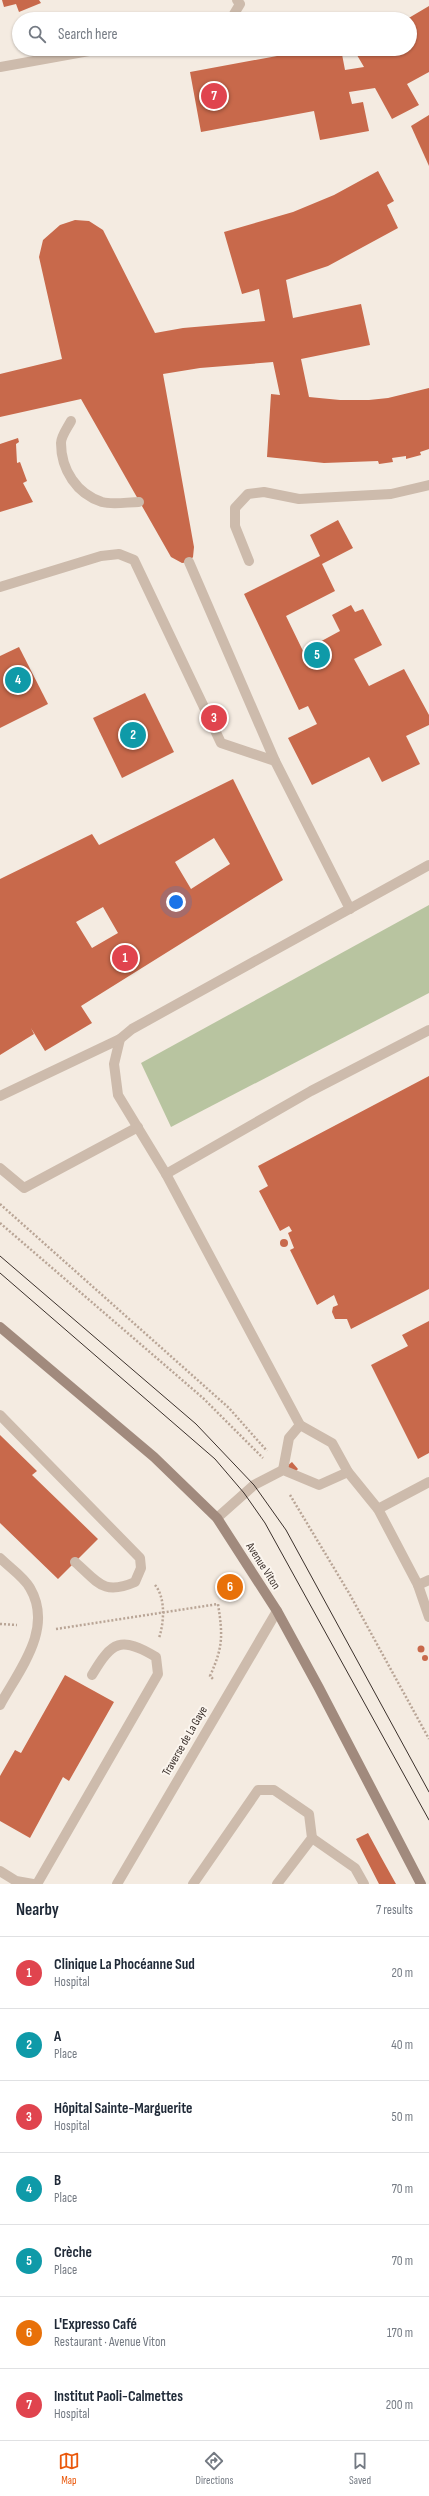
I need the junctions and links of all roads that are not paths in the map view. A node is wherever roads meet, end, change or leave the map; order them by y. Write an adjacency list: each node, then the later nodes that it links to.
1 (237, 0): 2 (street)
2 (235, 12)
3 (61, 56): 4 (street)
4 (0, 67)
5 (71, 421): 7 (street)
6 (429, 485): 8 (street)
7 (139, 502)
8 (249, 561)
9 (189, 562): 11 (street)
10 (0, 587): 11 (street)
11 (275, 761): 13 (street)
12 (429, 865): 13 (street)
13 (350, 909): 15 (street)
14 (429, 1030): 19 (street)
15 (120, 1039): 16 (street); 17 (street)
16 (0, 1096)
17 (138, 1127): 18 (street); 19 (street)
18 (0, 1168)
19 (166, 1174): 22 (street)
20 (0, 1327): 27 (street, Avenue Viton)
21 (0, 1415): 29 (street)
22 (300, 1425): 23 (street); 24 (street)
23 (280, 1471): 24 (street); 27 (street)
24 (348, 1472): 26 (street)
25 (429, 1482): 26 (street)
26 (378, 1509): 31 (street)
27 (217, 1518): 32 (street, Avenue Viton)
28 (0, 1558): 35 (street)
29 (75, 1562)
30 (429, 1580): 31 (street)
31 (418, 1585): 33 (street)
32 (277, 1611): 40 (street, Traverse de La Gaye); 44 (street, Avenue Viton)
33 (429, 1616)
34 (92, 1675): 39 (street)
35 (0, 1706)
36 (312, 1838): 41 (street); 42 (street); 43 (street)
37 (0, 1872): 38 (street)
38 (33, 1884)
39 (37, 1884)
40 (117, 1884)
41 (193, 1884)
42 (277, 1884)
43 (364, 1884)
44 (421, 1884)

